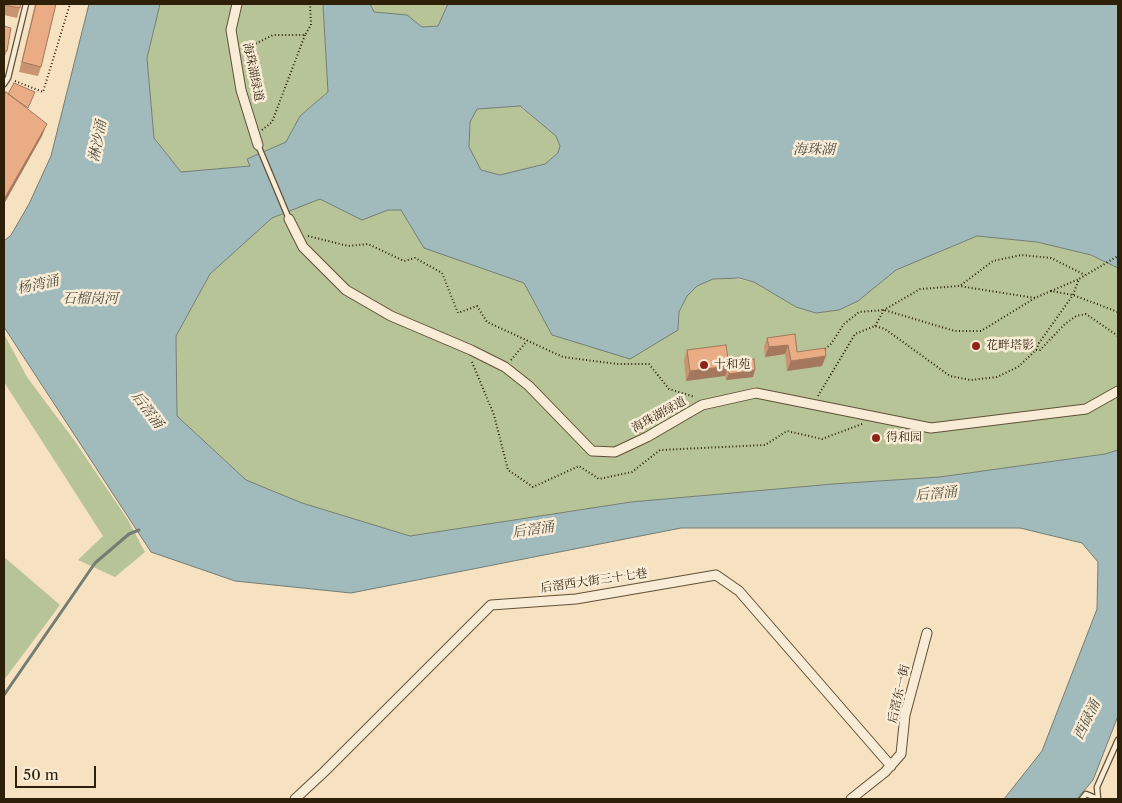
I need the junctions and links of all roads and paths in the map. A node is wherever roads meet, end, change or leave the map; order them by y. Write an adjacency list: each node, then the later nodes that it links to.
1 (26, 4): 7 (lane)
2 (70, 4): 7 (path)
3 (237, 4): 6 (street, 海珠湖绿道)
4 (310, 4): 5 (path)
5 (305, 35): 6 (path); 9 (path)
6 (238, 70): 9 (street, 海珠湖绿道)
7 (8, 78): 8 (lane)
8 (4, 84)
9 (257, 141): 10 (lane)
10 (289, 219): 11 (street, 海珠湖绿道)
11 (296, 234): 23 (path); 26 (street, 海珠湖绿道)
12 (1118, 256): 13 (path)
13 (1085, 275): 14 (path); 15 (path)
14 (1079, 280): 16 (path); 17 (path)
15 (959, 286): 18 (path); 19 (path)
16 (1051, 291): 17 (path); 18 (path)
17 (1073, 295): 20 (path); 24 (path)
18 (1035, 298): 19 (path)
19 (884, 310): 21 (path); 25 (path)
20 (1118, 312)
21 (875, 326): 24 (path); 29 (path)
22 (1118, 336): 24 (path)
23 (527, 340): 26 (path); 28 (path)
24 (1036, 350)
25 (822, 352)
26 (505, 367): 28 (street, 海珠湖绿道)
27 (1118, 391): 29 (street, 海珠湖绿道)
28 (702, 405): 29 (street, 海珠湖绿道)
29 (813, 405)
30 (927, 633): 32 (street, 后滘东一街)
31 (1118, 740): 36 (lane)
32 (891, 766): 33 (street, 后滘西大街三十七巷); 34 (street, 后滘东一街)
33 (295, 799)
34 (851, 799)
35 (1082, 799): 36 (lane)
36 (1098, 799)

